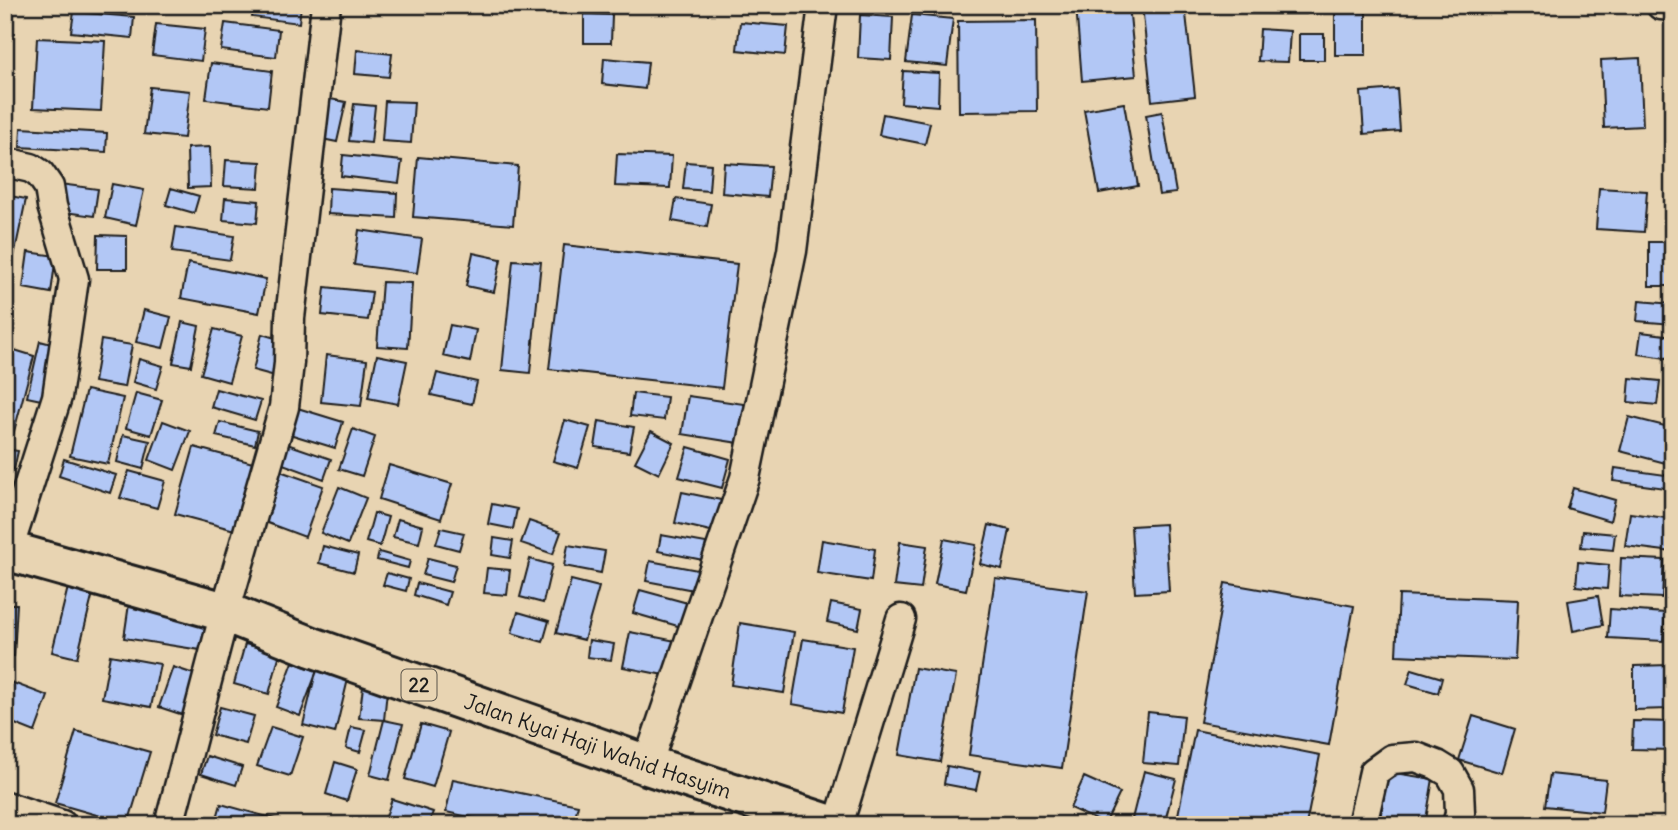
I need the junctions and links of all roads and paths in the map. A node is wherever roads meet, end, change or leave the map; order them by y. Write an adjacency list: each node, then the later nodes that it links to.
1 (326, 5): 7 (street)
2 (823, 5): 9 (street)
3 (1661, 5): 4 (street)
4 (1673, 6)
5 (5, 162): 6 (street)
6 (7, 550): 7 (highway, Jalan Kyai Haji Wahid Hasyim / 22)
7 (225, 612): 9 (highway, Jalan Kyai Haji Wahid Hasyim / 22); 12 (street)
8 (901, 619): 14 (street)
9 (647, 765): 13 (highway, Jalan Kyai Haji Wahid Hasyim / 22)
10 (5, 806): 11 (street)
11 (62, 825)
12 (169, 825)
13 (831, 825)
14 (838, 825)
15 (1362, 825): 16 (street)
16 (1457, 825)

